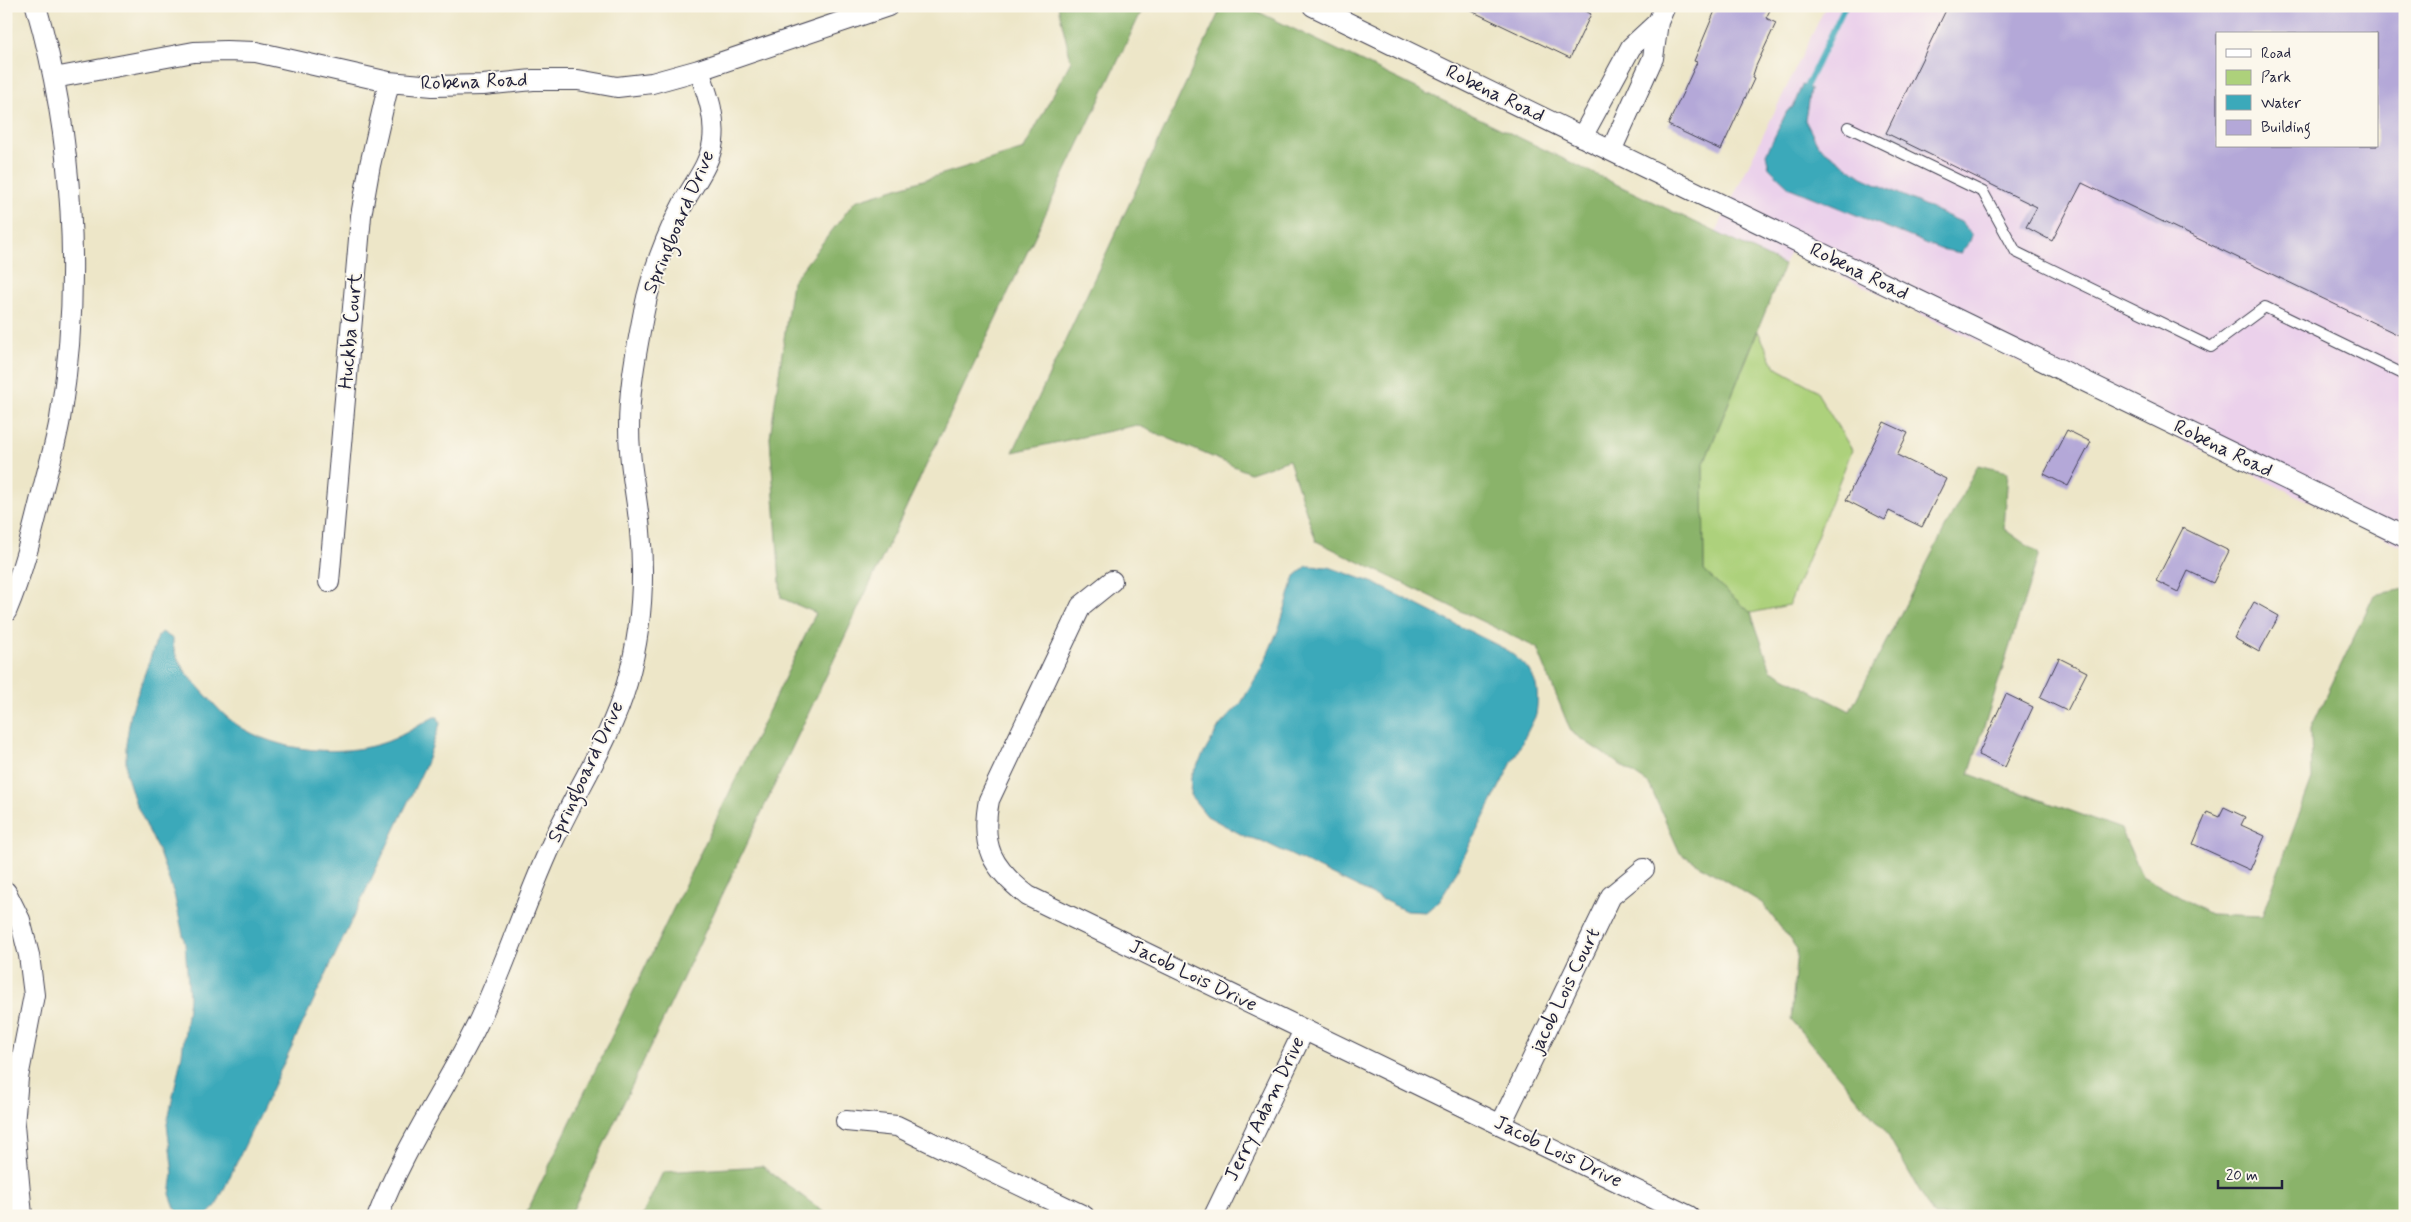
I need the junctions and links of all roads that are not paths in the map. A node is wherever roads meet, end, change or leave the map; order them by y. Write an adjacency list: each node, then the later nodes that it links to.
1 (36, 6): 7 (street)
2 (888, 6): 4 (street, Robena Road)
3 (1313, 6): 10 (street, Robena Road)
4 (866, 10): 6 (street, Robena Road)
5 (1662, 14): 10 (street); 11 (street)
6 (700, 70): 8 (street, Robena Road); 23 (street, Springboard Drive)
7 (54, 78): 8 (street, Robena Road); 16 (street)
8 (389, 82): 15 (street, Huckba Court)
9 (1848, 127): 12 (lane)
10 (1582, 137): 11 (street, Robena Road)
11 (1611, 151): 13 (street, Robena Road)
12 (2405, 375)
13 (2405, 537)
14 (1112, 581): 19 (street, Jacob Lois Drive)
15 (329, 582)
16 (6, 612)
17 (1644, 869): 21 (street, jacob Lois Court)
18 (6, 892): 22 (street)
19 (1304, 1030): 21 (street, Jacob Lois Drive); 25 (street, Jerry Adam Drive)
20 (846, 1121): 24 (street)
21 (1501, 1124): 26 (street, Jacob Lois Drive)
22 (22, 1216)
23 (378, 1216)
24 (1084, 1216)
25 (1214, 1216)
26 (1689, 1216)

